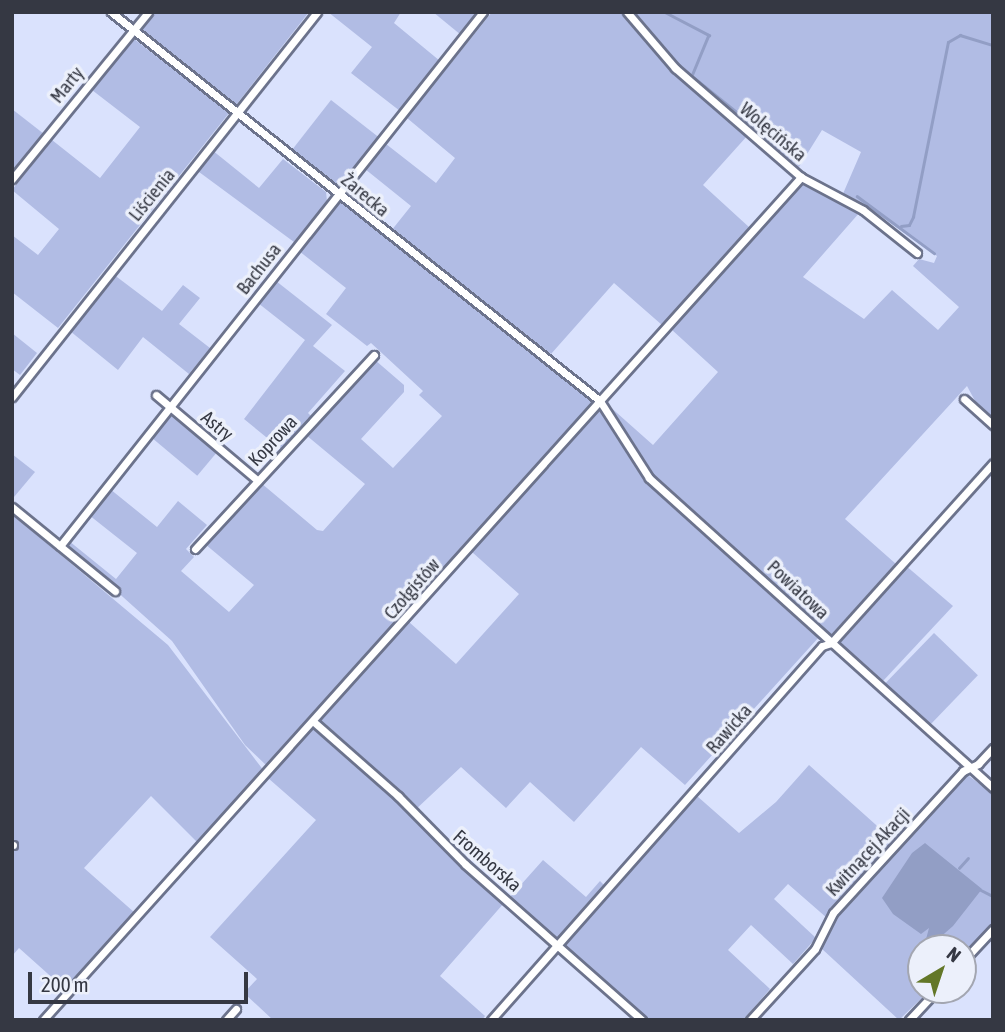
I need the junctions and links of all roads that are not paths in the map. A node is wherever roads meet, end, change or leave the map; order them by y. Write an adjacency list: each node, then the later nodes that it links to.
1 (111, 12): 6 (street, Żarecka)
2 (148, 12): 6 (street, Marty)
3 (317, 12): 7 (street, Liścienia)
4 (483, 12): 10 (street, Bachusa)
5 (628, 12): 8 (street, Wolęcińska)
6 (133, 30): 7 (street, Żarecka); 9 (street, Marty)
7 (238, 113): 10 (street, Żarecka); 14 (street, Liścienia)
8 (801, 177): 11 (street, Wolęcińska); 16 (street, Czołgistów)
9 (12, 179)
10 (339, 193): 16 (street, Żarecka); 17 (street, Bachusa)
11 (917, 253)
12 (374, 355): 20 (street, Koprowa)
13 (156, 395): 17 (street, Astry)
14 (12, 397)
15 (964, 399): 18 (street)
16 (600, 401): 25 (street, Powiatowa); 26 (street, Czołgistów)
17 (170, 407): 20 (street, Astry); 22 (street, Bachusa)
18 (993, 425)
19 (993, 463): 25 (street, Rawicka)
20 (258, 481): 23 (street, Koprowa)
21 (12, 507): 22 (street)
22 (60, 546): 24 (street)
23 (195, 549)
24 (115, 590)
25 (831, 643): 28 (street, Powiatowa); 31 (street, Rawicka)
26 (315, 723): 31 (street, Fromborska); 35 (street, Czołgistów)
27 (993, 748): 28 (street, Kwitnącej Akacji)
28 (970, 767): 29 (street, Powiatowa); 39 (street, Kwitnącej Akacji)
29 (993, 788)
30 (993, 929): 32 (street)
31 (558, 943): 37 (street, Rawicka); 38 (street, Fromborska)
32 (977, 946)
33 (924, 1004): 40 (street)
34 (236, 1009): 36 (street)
35 (43, 1020)
36 (226, 1020)
37 (491, 1020)
38 (642, 1020)
39 (750, 1020)
40 (909, 1020)

